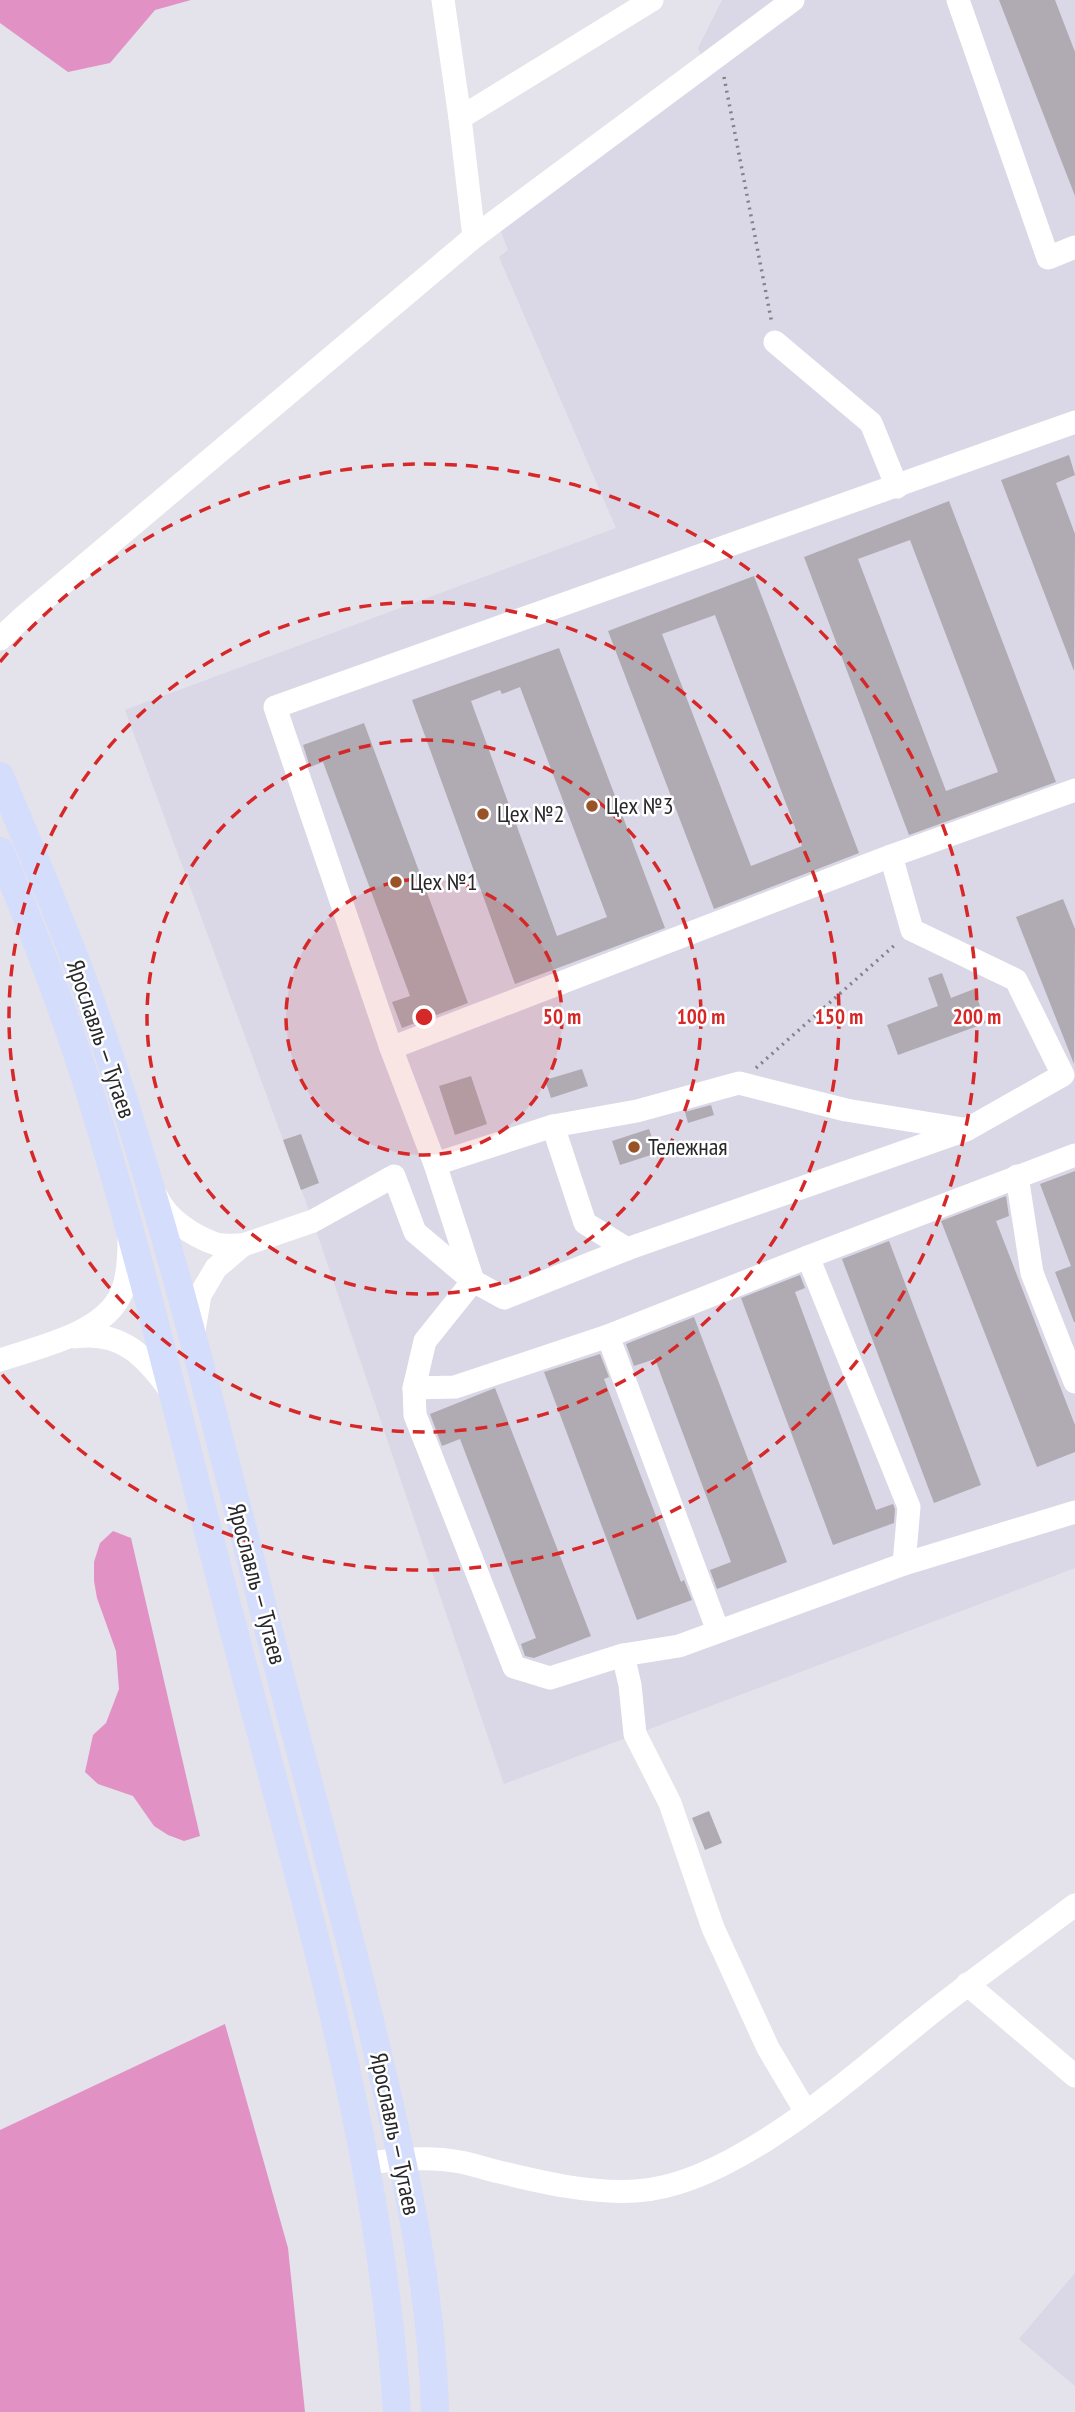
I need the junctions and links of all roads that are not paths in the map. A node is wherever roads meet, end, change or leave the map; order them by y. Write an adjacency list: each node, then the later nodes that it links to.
1 (443, 0): 5 (street)
2 (652, 0): 5 (street)
3 (793, 0): 6 (street)
4 (958, 0): 7 (street)
5 (460, 118): 6 (street)
6 (474, 237): 11 (street)
7 (1075, 247)
8 (775, 342): 10 (street)
9 (1075, 422): 10 (street)
10 (897, 487): 17 (street)
11 (11, 620): 12 (street)
12 (0, 639)
13 (0, 776): 23 (main road, Ярославль — Тутаев)
14 (1075, 790): 16 (street)
15 (0, 851): 24 (main road, Ярославль — Тутаев)
16 (891, 856): 17 (street); 19 (street)
17 (391, 1048): 21 (street)
18 (553, 1126): 19 (street); 21 (street); 26 (street)
19 (966, 1130): 26 (street)
20 (1075, 1155): 22 (street)
21 (435, 1164): 28 (street)
22 (1017, 1177): 27 (street); 33 (street)
23 (149, 1180): 25 (street); 29 (main road, Ярославль — Тутаев)
24 (129, 1228): 31 (street); 35 (main road, Ярославль — Тутаев)
25 (243, 1245): 28 (street); 29 (street)
26 (627, 1250): 28 (street)
27 (808, 1256): 30 (street); 37 (street)
28 (473, 1281): 34 (street)
29 (193, 1336): 44 (main road, Ярославль — Тутаев)
30 (608, 1336): 34 (street); 38 (street)
31 (61, 1339): 32 (street); 35 (street)
32 (0, 1360)
33 (1075, 1382)
34 (414, 1388): 39 (street)
35 (172, 1393): 45 (main road, Ярославль — Тутаев)
36 (1075, 1512): 37 (street)
37 (904, 1564): 38 (street)
38 (718, 1631): 39 (street)
39 (623, 1655): 43 (street)
40 (1075, 1905): 41 (street)
41 (967, 1984): 42 (street); 43 (street)
42 (1075, 2076)
43 (806, 2112): 44 (street)
44 (402, 2158): 45 (street); 47 (main road, Ярославль — Тутаев)
45 (365, 2164): 46 (main road, Ярославль — Тутаев)
46 (397, 2412)
47 (435, 2412)

